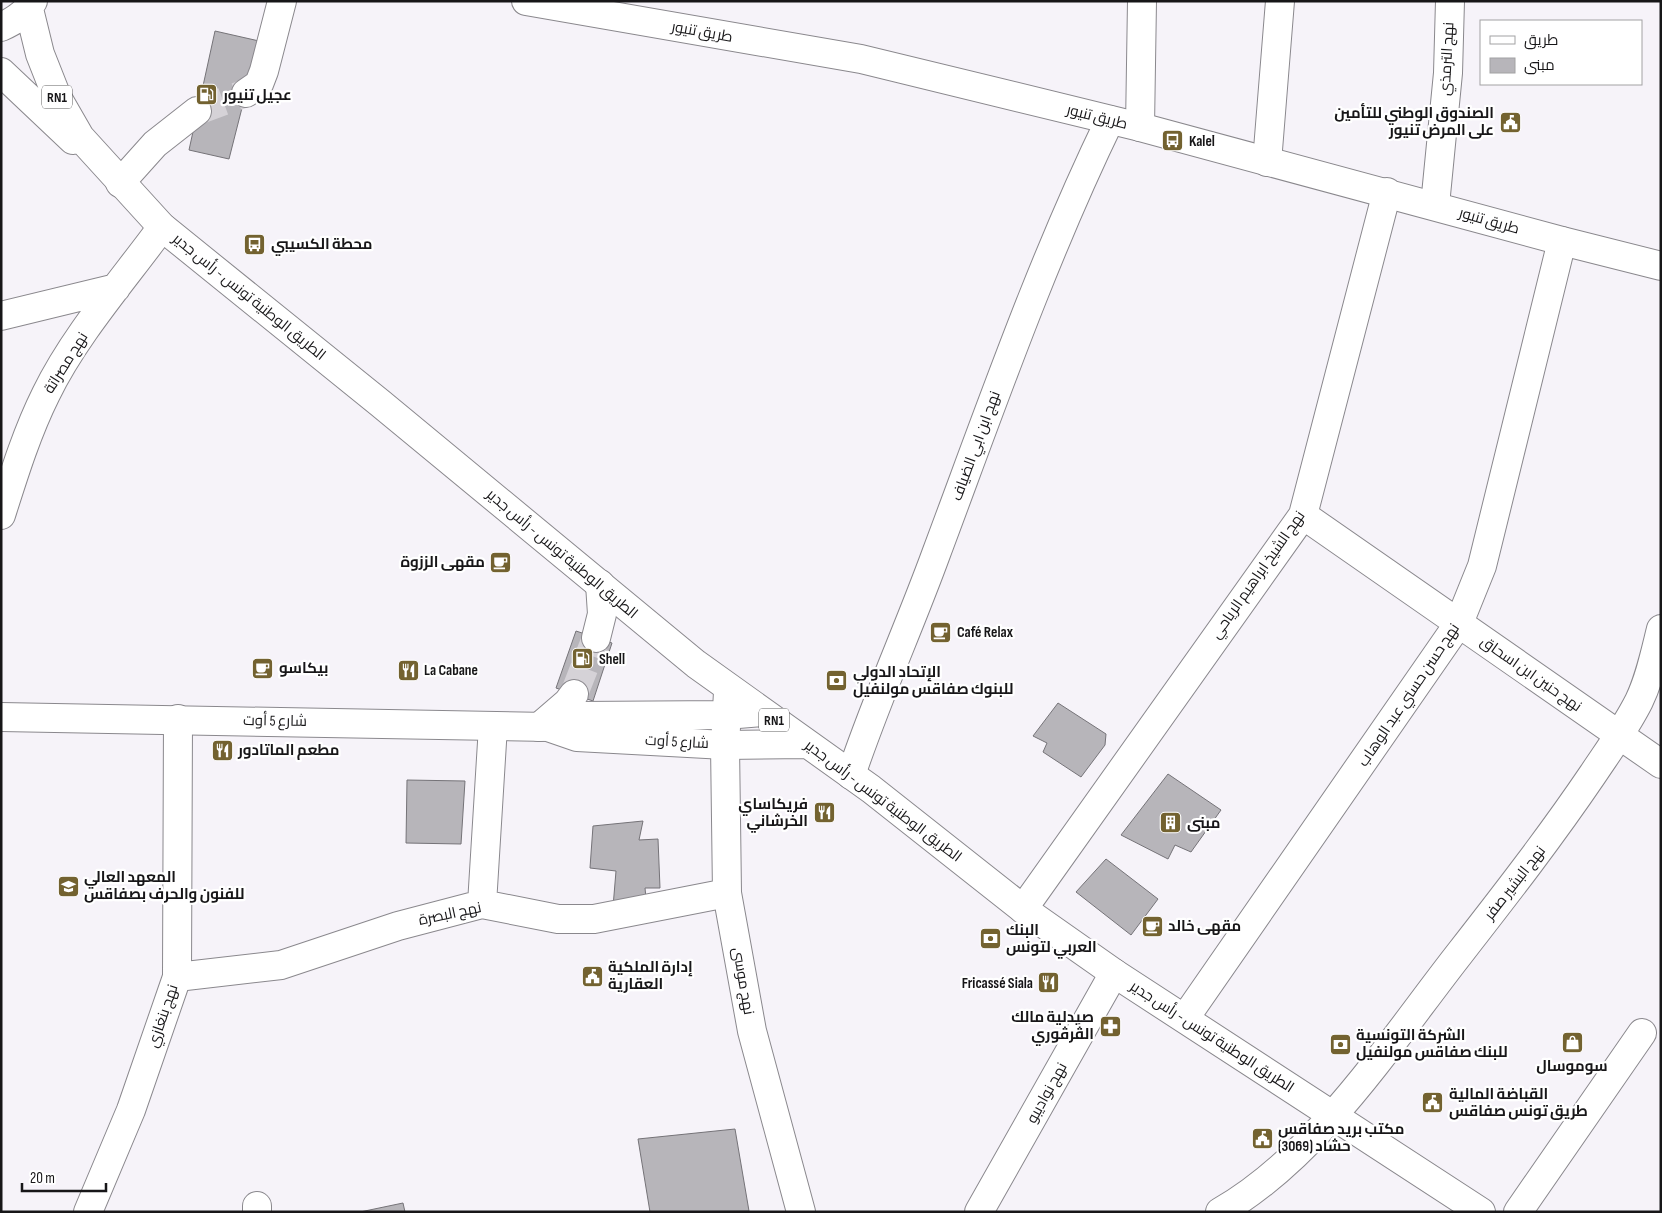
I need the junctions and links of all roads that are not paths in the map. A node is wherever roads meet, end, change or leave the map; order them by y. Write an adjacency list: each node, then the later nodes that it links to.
1 (282, 1): 10 (street)
2 (526, 1): 7 (street, طريق تنيور)
3 (1142, 1): 13 (street)
4 (1280, 1): 14 (street)
5 (1450, 1): 17 (street, نهج الترمذي)
6 (31, 5): 8 (street, RN1); 15 (street, الطريق الوطنية تونس - رأس جدير / RN1)
7 (580, 6): 12 (street, طريق تنيور)
8 (1, 27)
9 (1, 72): 15 (street, الطريق الوطنية تونس - رأس جدير / RN1)
10 (246, 93)
11 (198, 111): 15 (street)
12 (1110, 120): 13 (street, طريق تنيور); 39 (street, نهج ابن ابي الضياف)
13 (1140, 127): 14 (street, طريق تنيور)
14 (1267, 162): 16 (street, طريق تنيور)
15 (115, 178): 18 (street, الطريق الوطنية تونس - رأس جدير / RN1)
16 (1387, 192): 17 (street, طريق تنيور); 23 (street, نهج الشيخ ابراهيم الرياحي)
17 (1435, 205): 19 (street, طريق تنيور)
18 (162, 227): 21 (street, نهج مصراتة); 25 (street, الطريق الوطنية تونس - رأس جدير / RN1)
19 (1562, 241): 20 (street, طريق تنيور); 26 (street, نهج حسن حسني عبد الوهاب)
20 (1661, 266)
21 (116, 288): 22 (street); 24 (street, نهج مصراتة)
22 (1, 316)
23 (1303, 514): 26 (street, نهج حنين ابن اسحاق); 42 (street, نهج الشيخ ابراهيم الرياحي)
24 (1, 515)
25 (600, 584): 28 (street); 30 (street, الطريق الوطنية تونس - رأس جدير / RN1)
26 (1459, 623): 35 (street, نهج حنين ابن اسحاق); 45 (street, نهج حسن حسني عبد الوهاب)
27 (1661, 629): 35 (street, نهج البشير صفر)
28 (596, 638)
29 (574, 694): 34 (street)
30 (727, 702): 34 (street, شارع 5 أوت); 36 (street, الطريق الوطنية تونس - رأس جدير / RN1); 37 (street, نهج موسى)
31 (1, 717): 32 (street, شارع 5 أوت)
32 (178, 719): 33 (street, شارع 5 أوت); 44 (street, نهج بنغازي)
33 (493, 726): 34 (street, شارع 5 أوت); 41 (street)
34 (543, 727): 37 (street, شارع 5 أوت)
35 (1619, 735): 38 (street, نهج حنين ابن اسحاق); 47 (street, نهج البشير صفر)
36 (807, 744): 37 (street, شارع 5 أوت); 39 (street, الطريق الوطنية تونس - رأس جدير / RN1)
37 (725, 745): 40 (street, نهج موسى)
38 (1661, 764)
39 (851, 775): 42 (street, الطريق الوطنية تونس - رأس جدير / RN1)
40 (727, 893): 41 (street, نهج البصرة); 49 (street, نهج موسى)
41 (482, 904): 44 (street, نهج البصرة)
42 (1023, 909): 43 (street, الطريق الوطنية تونس - رأس جدير / RN1)
43 (1114, 973): 45 (street, الطريق الوطنية تونس - رأس جدير / RN1); 50 (street, نهج نواديبو)
44 (177, 977): 48 (street, نهج بنغازي)
45 (1185, 1018): 47 (street, الطريق الوطنية تونس - رأس جدير / RN1)
46 (1642, 1033): 53 (street)
47 (1333, 1116): 51 (street, نهج البشير صفر); 52 (street, الطريق الوطنية تونس - رأس جدير / RN1)
48 (88, 1212)
49 (801, 1212)
50 (979, 1212)
51 (1220, 1212)
52 (1481, 1212)
53 (1518, 1212)

